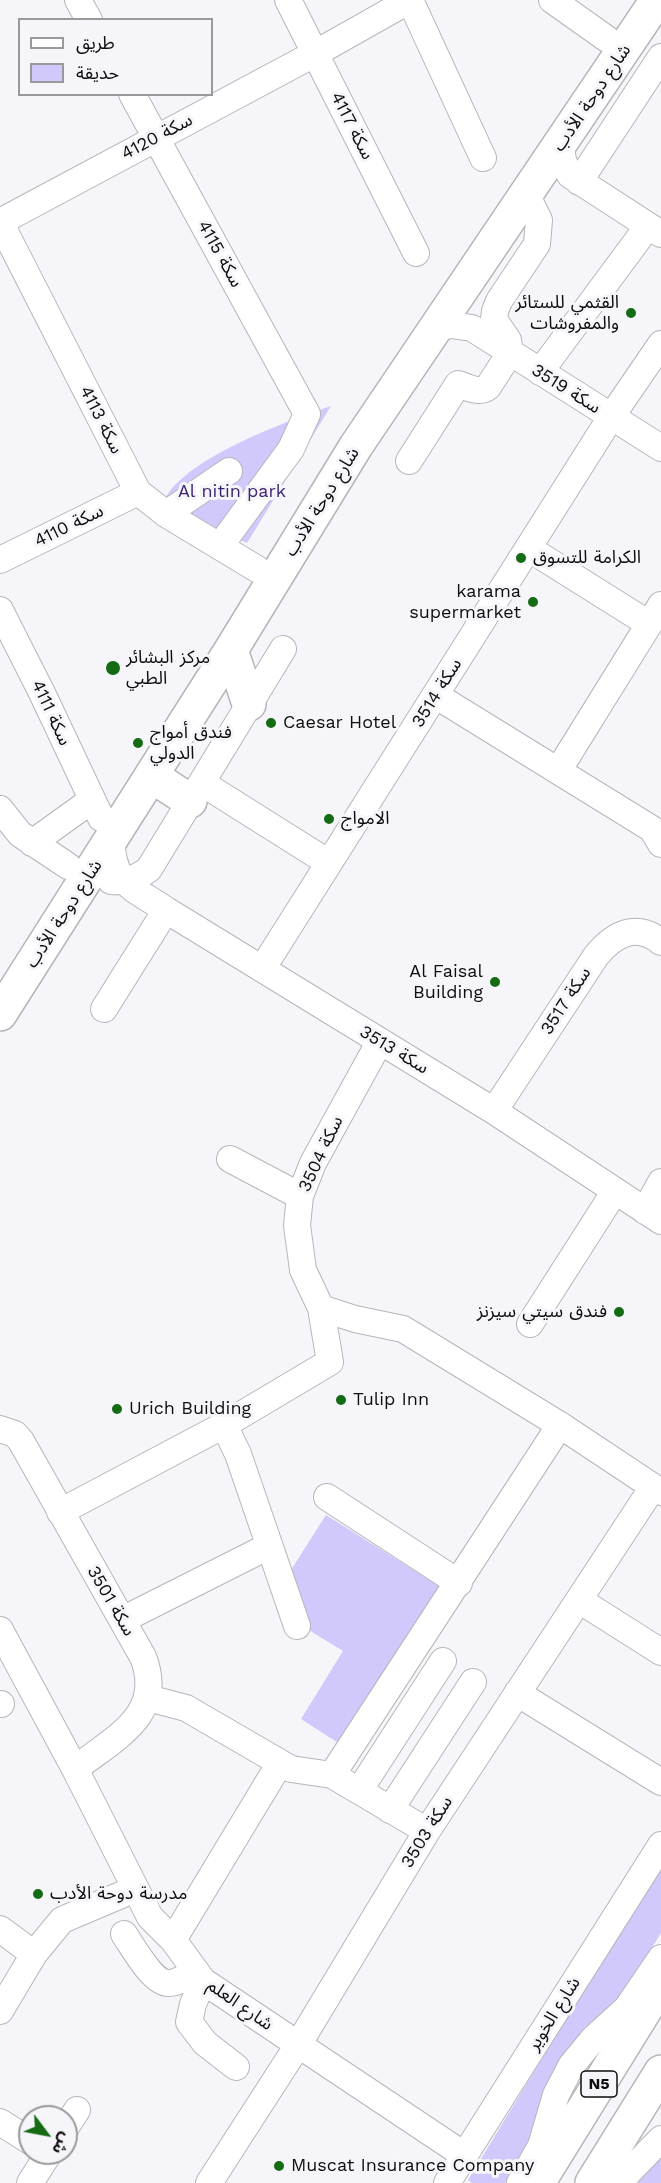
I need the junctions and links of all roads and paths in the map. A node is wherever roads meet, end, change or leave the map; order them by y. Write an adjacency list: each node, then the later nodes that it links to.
1 (78, 0): 6 (street)
2 (288, 0): 8 (street, سكة 4117)
3 (410, 0): 8 (street, سكة 4120); 13 (street)
4 (552, 0): 7 (street)
5 (650, 7): 7 (main road, شارع دوحة الأدب); 12 (main road, شارع دوحة الأدب)
6 (88, 18)
7 (607, 39): 34 (main road, شارع دوحة الأدب)
8 (315, 53): 11 (street, سكة 4120); 18 (street, سكة 4117)
9 (661, 57): 14 (street)
10 (133, 96): 11 (street, سكة 4115)
11 (156, 137): 16 (street, سكة 4120); 31 (street, سكة 4115)
12 (562, 142): 14 (street); 15 (main road, شارع دوحة الأدب)
13 (483, 158)
14 (579, 182): 17 (street)
15 (526, 194): 19 (main road, شارع دوحة الأدب); 23 (street)
16 (0, 222): 29 (street, سكة 4113)
17 (654, 230): 24 (street)
18 (416, 253)
19 (461, 292): 20 (main road, شارع دوحة الأدب); 21 (street)
20 (436, 328): 21 (street); 38 (main road, شارع دوحة الأدب)
21 (472, 328): 23 (street, سكة 3519)
22 (661, 344): 25 (street, سكة 3514)
23 (510, 353): 24 (street, سكة 3519); 27 (street)
24 (540, 372): 25 (street, سكة 3519)
25 (611, 417): 26 (street, سكة 3519); 32 (street, سكة 3514)
26 (661, 448)
27 (409, 461)
28 (230, 471): 30 (street)
29 (138, 492): 30 (street, سكة 4113); 33 (street, سكة 4110)
30 (166, 514): 31 (street, سكة 4113)
31 (220, 546): 34 (street, سكة 4113)
32 (528, 549): 36 (street); 39 (street, سكة 3514)
33 (0, 560)
34 (257, 569): 45 (main road, شارع دوحة الأدب)
35 (0, 610): 45 (street, سكة 4111)
36 (655, 615): 41 (street)
37 (283, 649): 40 (street)
38 (231, 650): 40 (main road); 42 (main road, شارع دوحة الأدب)
39 (435, 695): 41 (street); 48 (street, سكة 3514)
40 (249, 704): 43 (street)
41 (558, 771): 46 (street)
42 (152, 776): 43 (main road); 45 (main road, شارع دوحة الأدب)
43 (196, 792): 48 (street); 49 (street)
44 (0, 808): 47 (street)
45 (101, 819): 47 (street); 50 (main road, شارع دوحة الأدب); 51 (street)
46 (658, 829)
47 (32, 843): 50 (street)
48 (329, 863): 54 (street, سكة 3514)
49 (149, 869): 51 (street); 52 (street)
50 (74, 878): 51 (street); 55 (main road, شارع دوحة الأدب); 57 (main road, شارع دوحة الأدب)
51 (124, 882): 52 (street, سكة 3513)
52 (160, 907): 54 (street, سكة 3513); 56 (street)
53 (661, 942): 59 (street, سكة 3517)
54 (262, 969): 58 (street, سكة 3513)
55 (0, 974)
56 (104, 1009)
57 (0, 1014)
58 (380, 1041): 59 (street, سكة 3513); 63 (street, سكة 3504)
59 (494, 1111): 62 (street, سكة 3513)
60 (230, 1159): 63 (street)
61 (661, 1182): 64 (street)
62 (615, 1191): 64 (street, سكة 3513); 66 (street)
63 (300, 1196): 65 (street, سكة 3504)
64 (653, 1216)
65 (321, 1308): 67 (street, سكة 3504); 68 (street)
66 (530, 1324)
67 (224, 1425): 72 (street); 73 (street)
68 (560, 1425): 70 (street); 74 (street)
69 (0, 1429): 72 (street, سكة 3501)
70 (657, 1490): 75 (street, سكة 3503)
71 (327, 1497): 74 (street)
72 (60, 1512): 76 (street, سكة 3501)
73 (269, 1546): 76 (street); 77 (street)
74 (459, 1583): 86 (street)
75 (579, 1600): 79 (street); 82 (street, سكة 3503)
76 (122, 1620): 83 (street, سكة 3501)
77 (297, 1626)
78 (0, 1630): 85 (street, شارع العلم)
79 (661, 1652)
80 (443, 1661): 88 (street)
81 (473, 1682): 89 (street)
82 (518, 1693): 87 (street); 90 (street, سكة 3503)
83 (148, 1698): 84 (street); 85 (street)
84 (280, 1763): 86 (street); 95 (street)
85 (75, 1769): 92 (street, شارع العلم)
86 (332, 1775): 88 (street)
87 (661, 1782)
88 (359, 1791): 89 (street)
89 (390, 1810): 90 (street)
90 (427, 1831): 101 (street, سكة 3503)
91 (661, 1845): 107 (street, شارع الخوير)
92 (135, 1889): 95 (street, شارع العلم); 96 (street)
93 (1, 1931): 96 (street)
94 (124, 1934): 98 (street)
95 (173, 1940): 98 (street, شارع العلم)
96 (34, 1954): 100 (street)
97 (661, 1958): 112 (street)
98 (199, 1975): 101 (street, شارع العلم); 102 (street)
99 (661, 1984): 113 (main road, N5)
100 (0, 2011)
101 (298, 2045): 107 (street, شارع العلم); 110 (street, سكة 3503)
102 (236, 2067)
103 (661, 2072): 114 (main road, N5)
104 (0, 2122): 105 (street)
105 (18, 2133)
106 (661, 2139): 115 (street)
107 (464, 2155): 111 (street, شارع الخوير)
108 (41, 2165): 109 (street)
109 (30, 2183)
110 (209, 2183)
111 (447, 2183)
112 (520, 2183)
113 (538, 2183)
114 (592, 2183)
115 (618, 2183)

